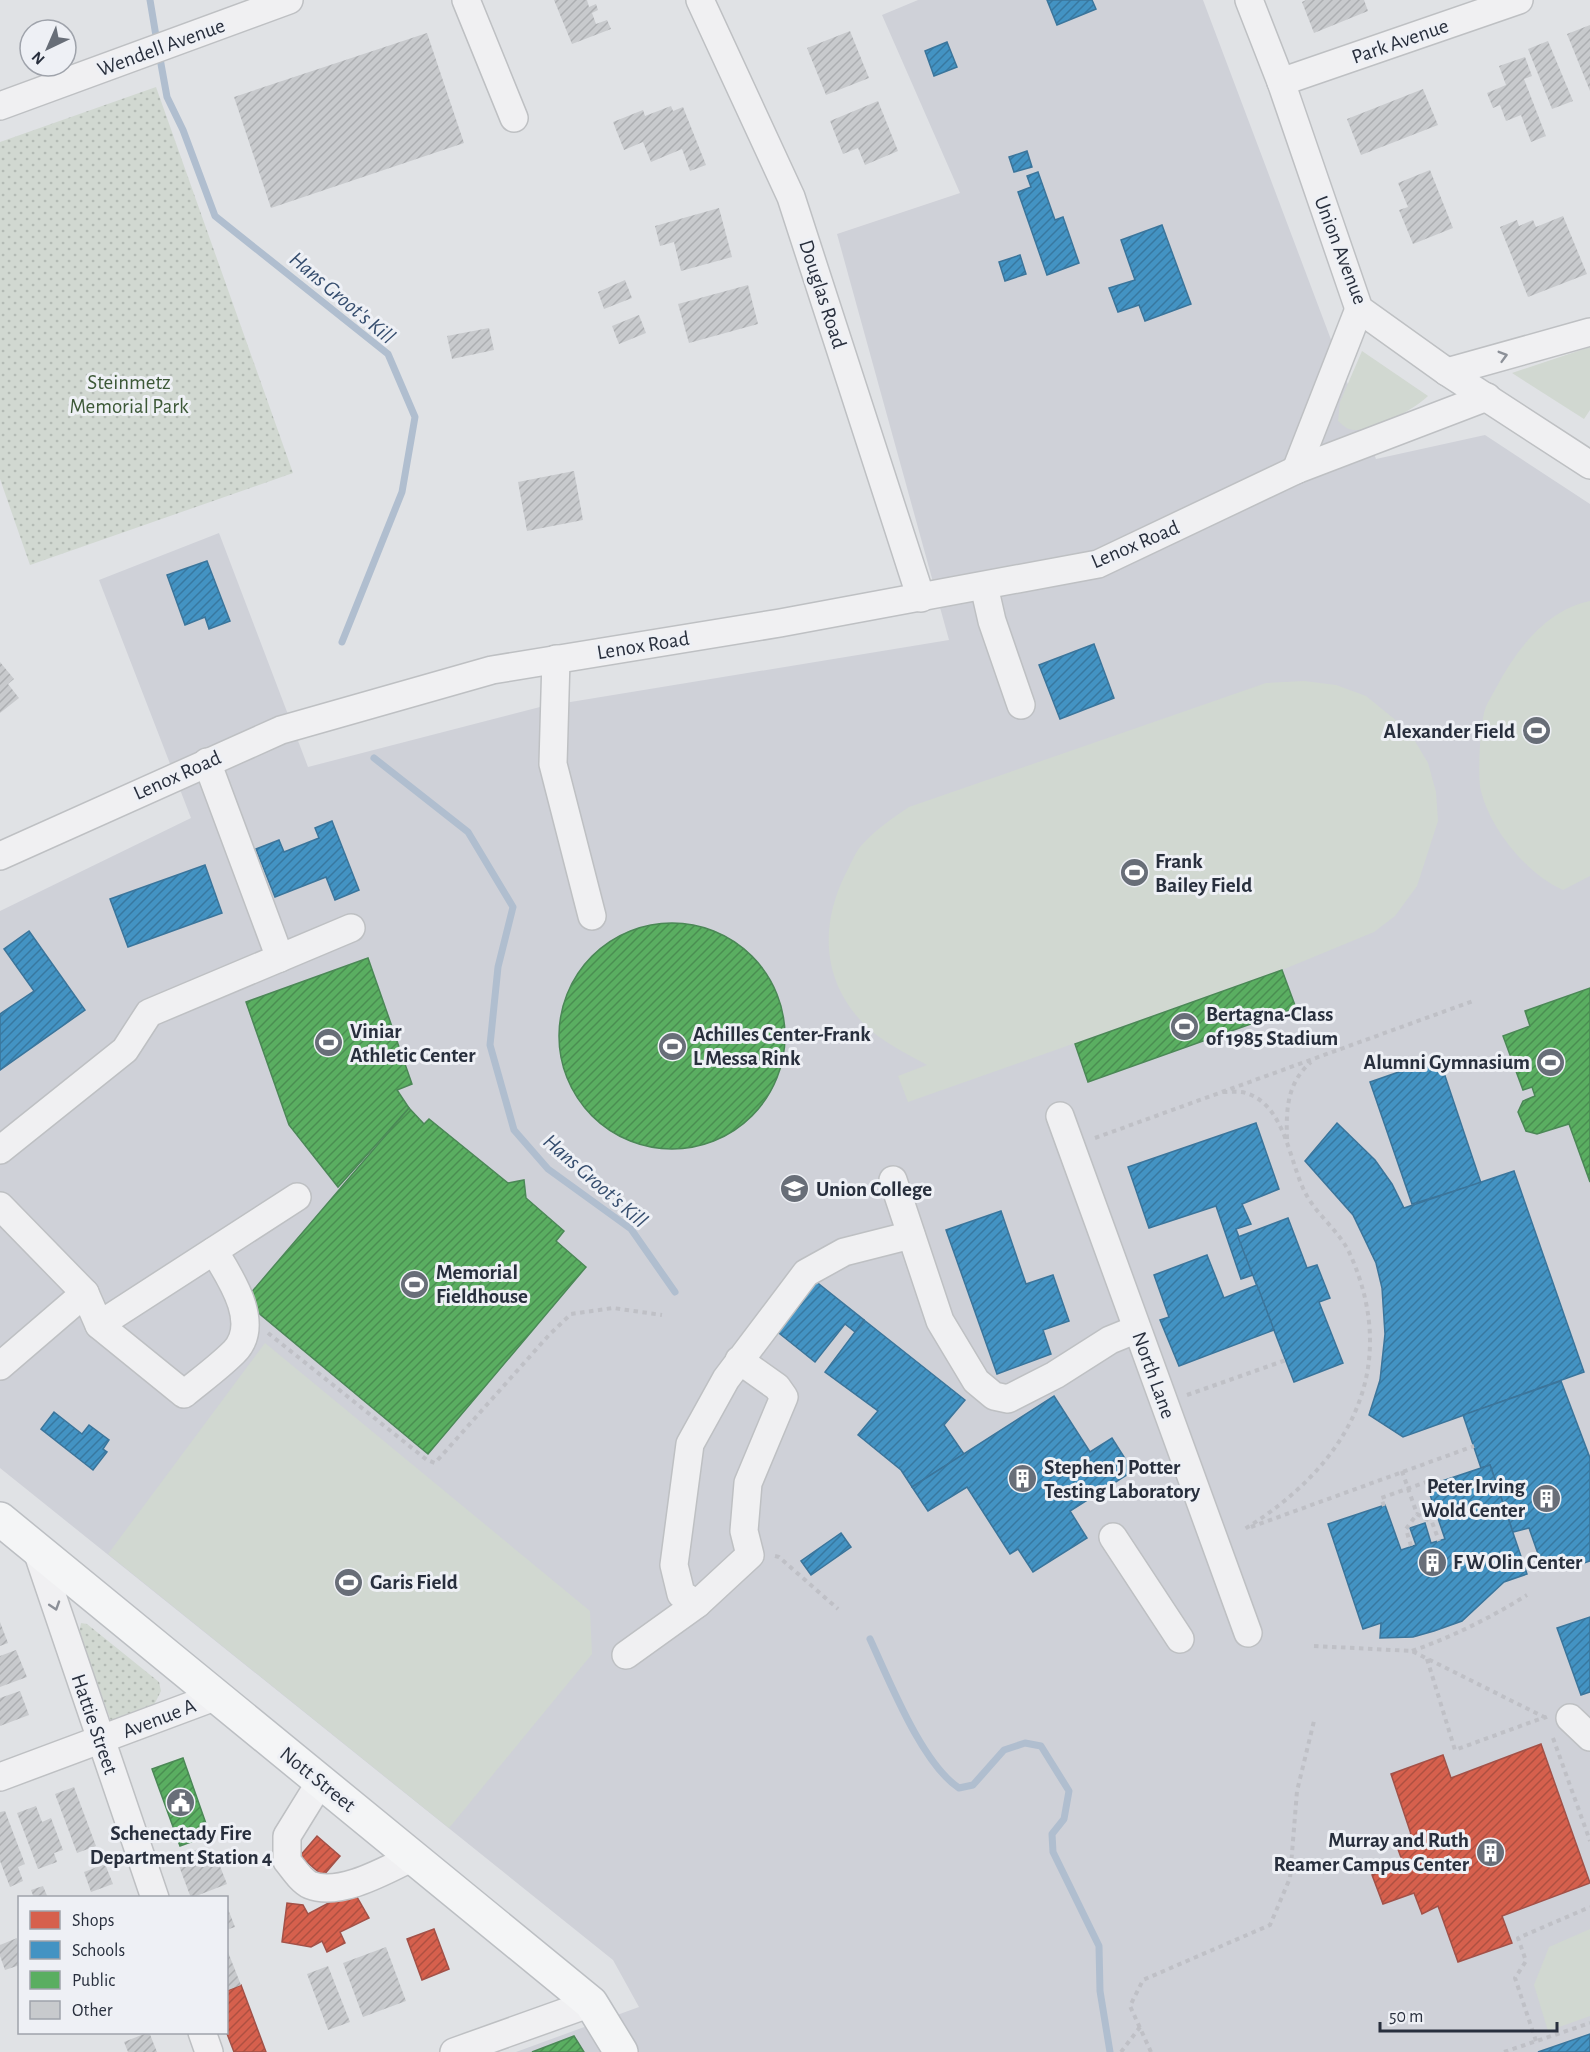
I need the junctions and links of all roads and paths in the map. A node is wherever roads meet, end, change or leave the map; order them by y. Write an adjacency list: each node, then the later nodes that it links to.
1 (289, 0): 7 (street, Wendell Avenue)
2 (466, 0): 8 (street)
3 (700, 0): 16 (street, Douglas Road)
4 (1249, 0): 6 (street, Union Avenue)
5 (1519, 0): 6 (street, Park Avenue)
6 (1281, 82): 9 (street, Union Avenue)
7 (0, 106)
8 (514, 118)
9 (1359, 309): 11 (street, Union Avenue); 14 (street)
10 (1590, 332): 11 (street, one-way to 10)
11 (1447, 372): 12 (street, Union Avenue)
12 (1487, 397): 13 (street, Union Avenue); 14 (street, Lenox Road)
13 (1587, 457)
14 (1296, 470): 15 (street, Lenox Road)
15 (984, 586): 16 (street, Lenox Road); 18 (street)
16 (921, 598): 17 (street, Lenox Road)
17 (556, 659): 19 (street, Lenox Road); 21 (street)
18 (1021, 705)
19 (207, 762): 20 (street, Lenox Road); 23 (street)
20 (0, 856)
21 (592, 916)
22 (351, 928): 23 (street)
23 (280, 958): 30 (street)
24 (1473, 1001): 25 (path)
25 (1315, 1059): 26 (path); 28 (path)
26 (1223, 1092): 28 (path); 29 (path)
27 (1060, 1116): 29 (street, North Lane)
28 (1287, 1143): 52 (path)
29 (1072, 1147): 40 (street, North Lane)
30 (0, 1150)
31 (893, 1180): 34 (street)
32 (297, 1197): 35 (street)
33 (0, 1206): 36 (street)
34 (911, 1235): 40 (street); 41 (street)
35 (214, 1251): 37 (street); 39 (street)
36 (85, 1293): 39 (street); 43 (street)
37 (242, 1312): 38 (path); 39 (street)
38 (662, 1316)
39 (99, 1325)
40 (1137, 1329): 44 (street, North Lane)
41 (739, 1360): 58 (street); 60 (street)
42 (1286, 1360): 44 (path)
43 (0, 1366)
44 (1164, 1404): 55 (street, North Lane)
45 (1474, 1446): 46 (path)
46 (1402, 1471): 48 (path); 52 (path)
47 (1434, 1484): 48 (path)
48 (1408, 1489): 49 (path); 50 (path)
49 (1384, 1506)
50 (1417, 1514): 54 (path); 56 (path)
51 (0, 1519): 57 (main road, Nott Street)
52 (1243, 1530): 55 (path)
53 (1113, 1538): 63 (street)
54 (1438, 1541)
55 (1213, 1542): 62 (street, North Lane)
56 (1411, 1546)
57 (37, 1551): 68 (main road, Nott Street); 72 (street, Hattie Street, one-way to 72)
58 (750, 1555): 60 (street); 61 (path)
59 (1527, 1594): 65 (path)
60 (697, 1604): 66 (street)
61 (838, 1609)
62 (1248, 1633)
63 (1180, 1639)
64 (1314, 1646): 65 (path)
65 (1412, 1651): 67 (path)
66 (626, 1655)
67 (1427, 1659): 69 (path); 69 (path)
68 (217, 1696): 72 (street, Avenue A); 74 (main road, Nott Street)
69 (1557, 1716): 71 (street); 75 (path)
70 (1314, 1721): 81 (path)
71 (1590, 1737)
72 (100, 1741): 73 (street, Avenue A); 77 (street, Hattie Street)
73 (0, 1778)
74 (321, 1781): 76 (main road, Nott Street); 76 (street)
75 (1590, 1841)
76 (413, 1857): 79 (main road, Nott Street)
77 (154, 1896)
78 (1590, 1907): 83 (path)
79 (591, 2003): 85 (street); 86 (main road, Nott Street)
80 (1590, 2023): 83 (path)
81 (1140, 2027): 87 (path); 88 (path)
82 (203, 2034): 84 (street)
83 (1536, 2041): 89 (path)
84 (209, 2052)
85 (454, 2052)
86 (621, 2052)
87 (1121, 2052)
88 (1151, 2052)
89 (1504, 2052)

